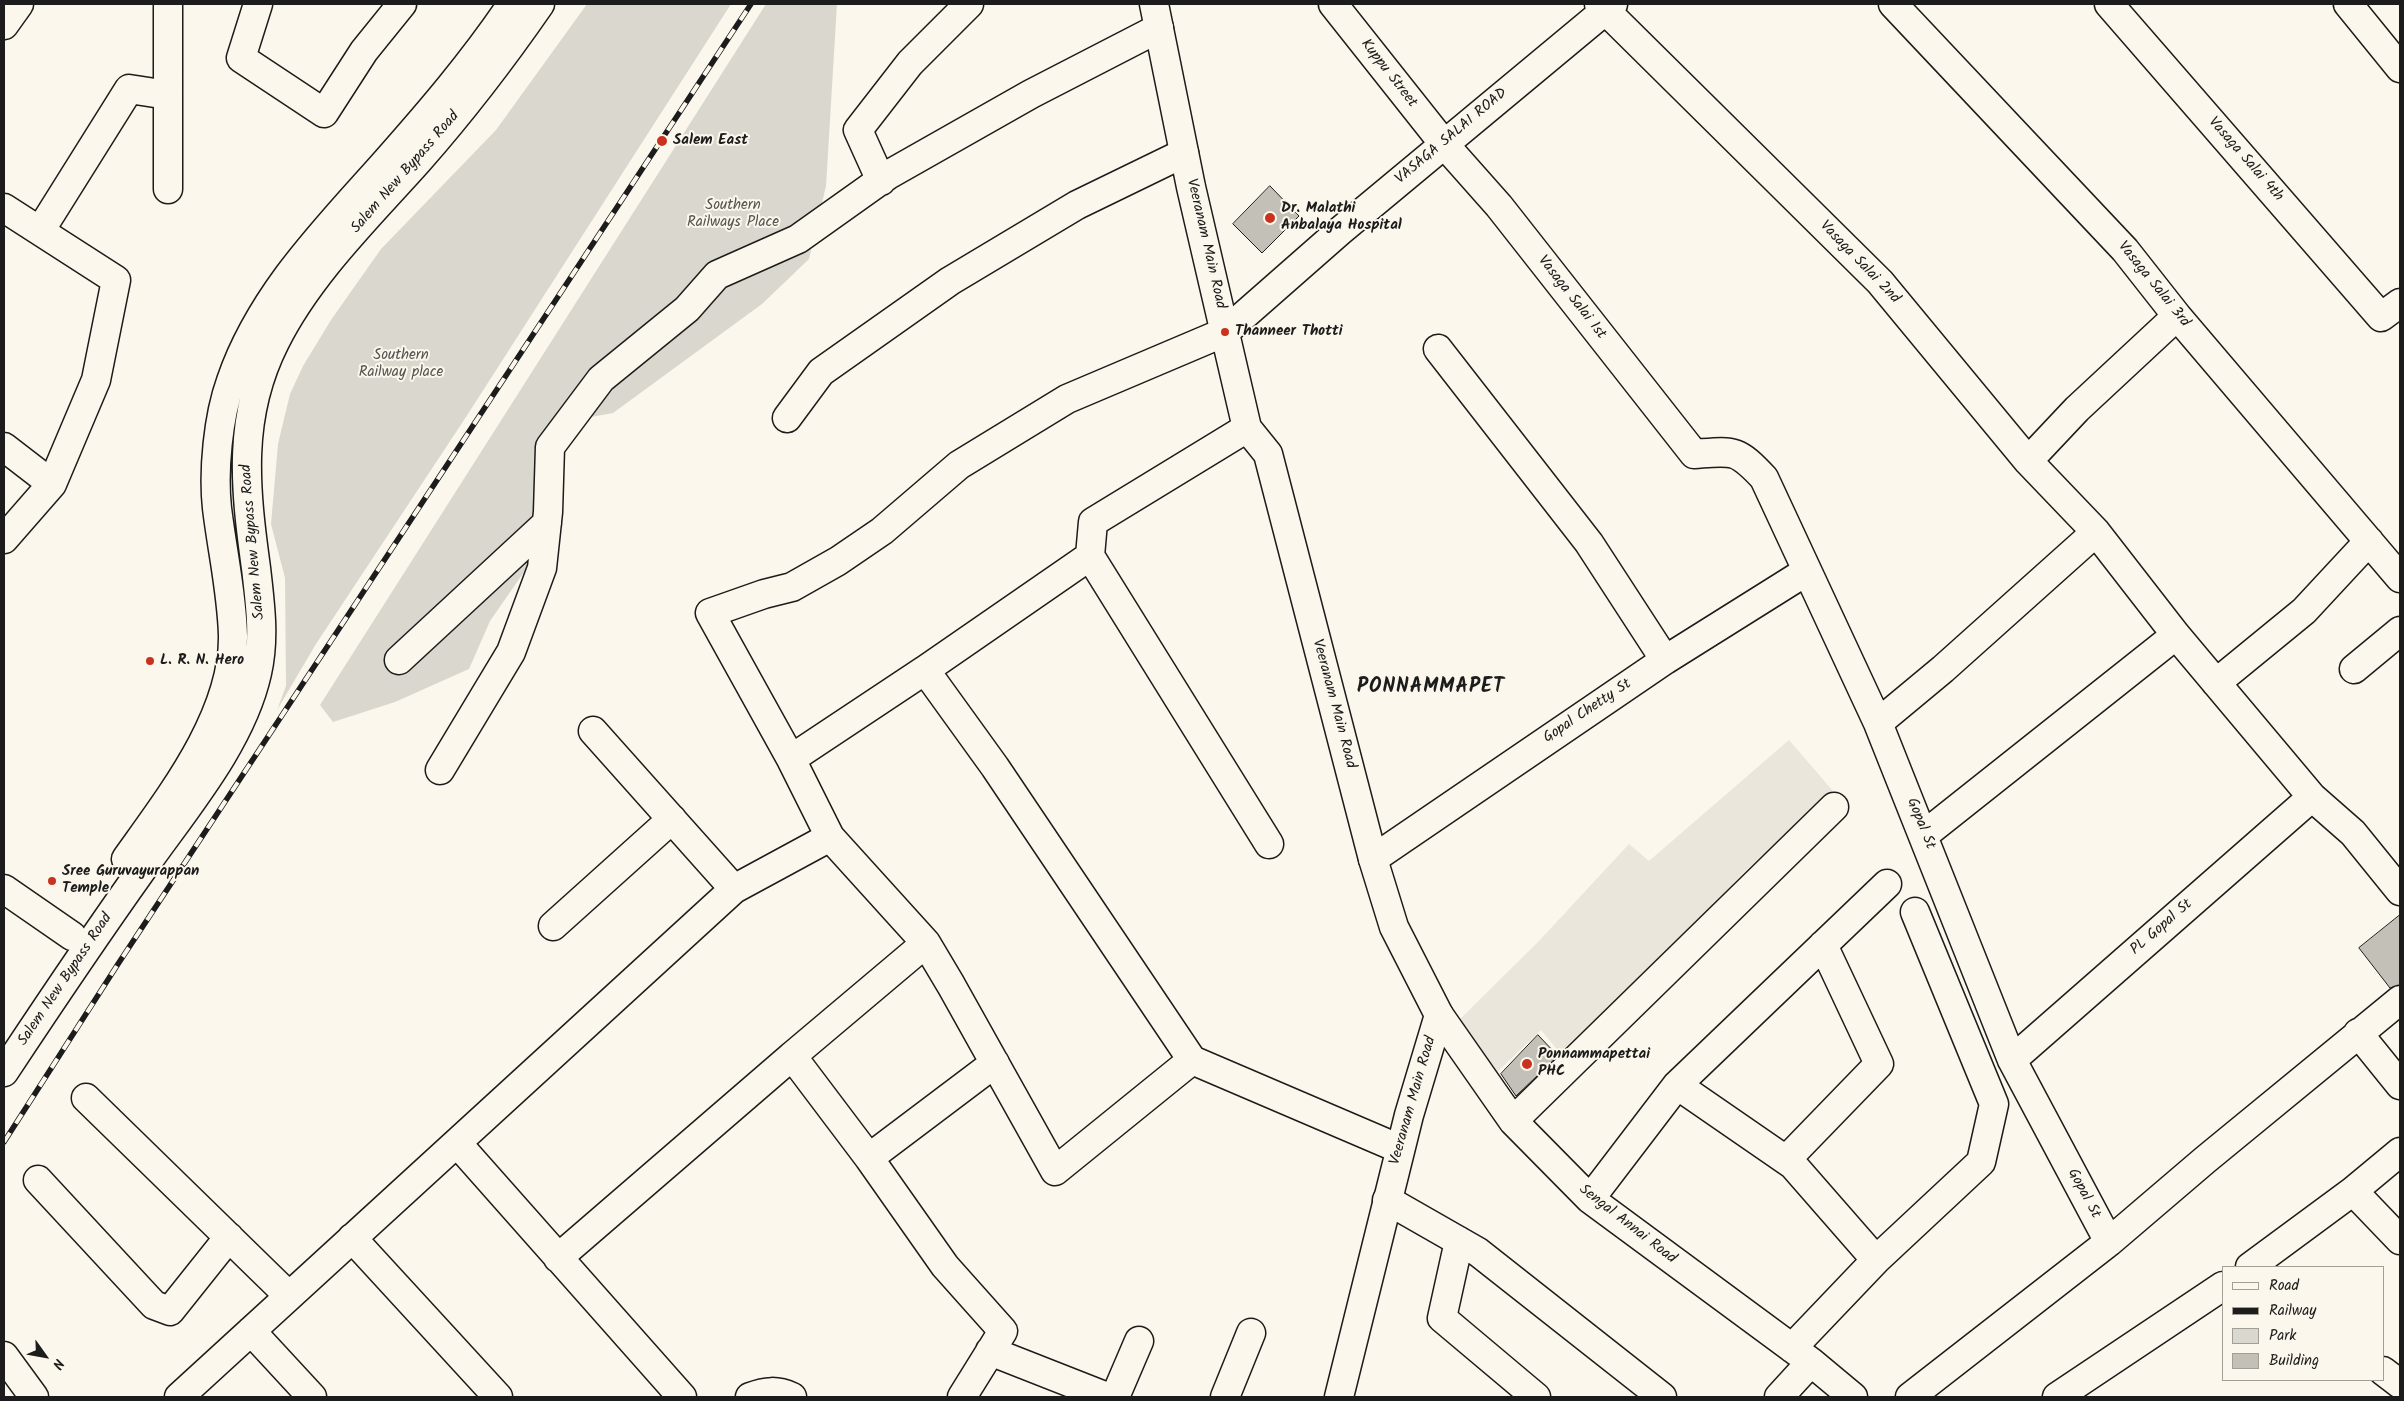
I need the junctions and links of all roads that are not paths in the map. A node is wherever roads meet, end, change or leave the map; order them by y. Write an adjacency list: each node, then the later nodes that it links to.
1 (19, 4): 14 (street)
2 (168, 4): 16 (street)
3 (258, 4): 4 (street)
4 (402, 4)
5 (512, 4): 64 (street, Salem New Bypass Road)
6 (540, 4): 75 (street, Salem New Bypass Road)
7 (968, 4): 19 (street)
8 (1333, 4): 17 (street, Kuppu Street)
9 (1893, 4): 24 (street, Vasaga Salai 3rd)
10 (2110, 4): 23 (street, Vasaga Salai 4th)
11 (2348, 4): 15 (street)
12 (1605, 6): 17 (street, VASAGA SALAI ROAD); 31 (street, Vasaga Salai 2nd)
13 (1156, 16): 18 (street, Veeranam Main Road); 19 (street)
14 (4, 25)
15 (2400, 68)
16 (168, 95): 20 (street); 22 (street)
17 (1444, 144): 25 (street, VASAGA SALAI ROAD); 30 (street, Vasaga Salai 1st)
18 (1184, 153): 25 (street, Veeranam Main Road); 27 (street)
19 (880, 181): 33 (street)
20 (168, 189)
21 (4, 208): 22 (street)
22 (40, 231): 32 (street)
23 (2391, 310)
24 (2177, 316): 31 (street); 36 (street, Vasaga Salai 3rd)
25 (1225, 332): 28 (street, Veeranam Main Road); 49 (street, VASAGA SALAI ROAD)
26 (1438, 349): 43 (street)
27 (787, 418)
28 (1247, 428): 37 (street); 57 (street, Veeranam Main Road)
29 (4, 447): 32 (street)
30 (1694, 454): 38 (street, Gopal St)
31 (2028, 461): 34 (street, Vasaga Salai 2nd)
32 (52, 484): 35 (street)
33 (547, 523): 42 (street); 50 (street)
34 (2096, 532): 41 (street, Vasaga Salai 2nd); 47 (street)
35 (4, 539)
36 (2369, 541): 39 (street, Vasaga Salai 3rd); 46 (street)
37 (1090, 556): 45 (street); 56 (street)
38 (1807, 571): 43 (street, Gopal Chetty St); 47 (street, Gopal St)
39 (2400, 578)
40 (2400, 631): 44 (street)
41 (2176, 635): 46 (street, Vasaga Salai 2nd); 54 (street)
42 (398, 660)
43 (1664, 660): 57 (street, Gopal Chetty St)
44 (2354, 669)
45 (924, 670): 49 (street); 72 (street)
46 (2216, 683): 51 (street, Vasaga Salai 2nd)
47 (1878, 723): 54 (street, Gopal St)
48 (593, 731): 53 (street)
49 (791, 759): 55 (street)
50 (440, 770)
51 (2312, 796): 61 (street, Vasaga Salai 2nd); 73 (street, PL Gopal St)
52 (1834, 807): 79 (street)
53 (672, 819): 60 (street); 63 (street)
54 (1924, 835): 73 (street, Gopal St)
55 (830, 838): 60 (street); 65 (street)
56 (1269, 844)
57 (1374, 859): 68 (street, Veeranam Main Road)
58 (1887, 884): 66 (street)
59 (4, 889): 64 (street)
60 (734, 889): 80 (street)
61 (2400, 891)
62 (1915, 912): 95 (street)
63 (553, 926)
64 (72, 936): 70 (street, Salem New Bypass Road)
65 (926, 943): 71 (street); 74 (street)
66 (1824, 945): 76 (street); 84 (street)
67 (2400, 1000): 69 (street)
68 (1439, 1015): 79 (street, Sengal Annai Road); 81 (street, Veeranam Main Road)
69 (2358, 1033): 77 (street); 93 (street)
70 (4, 1038)
71 (792, 1056): 83 (street); 94 (street)
72 (1192, 1060): 74 (street); 81 (street)
73 (2012, 1060): 93 (street, Gopal St)
74 (995, 1063): 83 (street)
75 (4, 1072)
76 (1677, 1084): 84 (street); 87 (street)
77 (2400, 1085)
78 (86, 1098): 89 (street)
79 (1513, 1121): 87 (street, Sengal Annai Road)
80 (457, 1143): 90 (street); 94 (street)
81 (1400, 1150): 88 (street, Veeranam Main Road)
82 (2400, 1152): 86 (street)
83 (869, 1158): 102 (street)
84 (1786, 1160): 95 (street)
85 (38, 1180): 89 (street)
86 (2353, 1191): 91 (street); 96 (street)
87 (1590, 1199): 103 (street, Sengal Annai Road)
88 (1387, 1200): 92 (street); 118 (street, Veeranam Main Road)
89 (229, 1237): 98 (street)
90 (352, 1238): 98 (street); 110 (street)
91 (2400, 1240)
92 (1459, 1241): 119 (street); 120 (street)
93 (2109, 1242): 123 (street)
94 (558, 1258): 111 (street)
95 (1876, 1260): 103 (street)
96 (2266, 1263)
97 (2222, 1287): 124 (street)
98 (289, 1296): 99 (street)
99 (251, 1330): 108 (street); 109 (street)
100 (1251, 1333): 117 (street)
101 (1139, 1341): 116 (street)
102 (990, 1352): 114 (street); 115 (street)
103 (1801, 1355): 121 (street); 122 (street, Sengal Annai Road)
104 (4, 1356): 107 (street)
105 (2384, 1372): 106 (street)
106 (2400, 1384)
107 (34, 1397)
108 (179, 1397)
109 (312, 1397)
110 (498, 1397)
111 (682, 1397)
112 (750, 1397): 113 (street)
113 (792, 1397)
114 (962, 1397)
115 (1107, 1397)
116 (1115, 1397)
117 (1225, 1397)
118 (1339, 1397)
119 (1536, 1397)
120 (1662, 1397)
121 (1779, 1397)
122 (1853, 1397)
123 (1910, 1397)
124 (2057, 1397)

